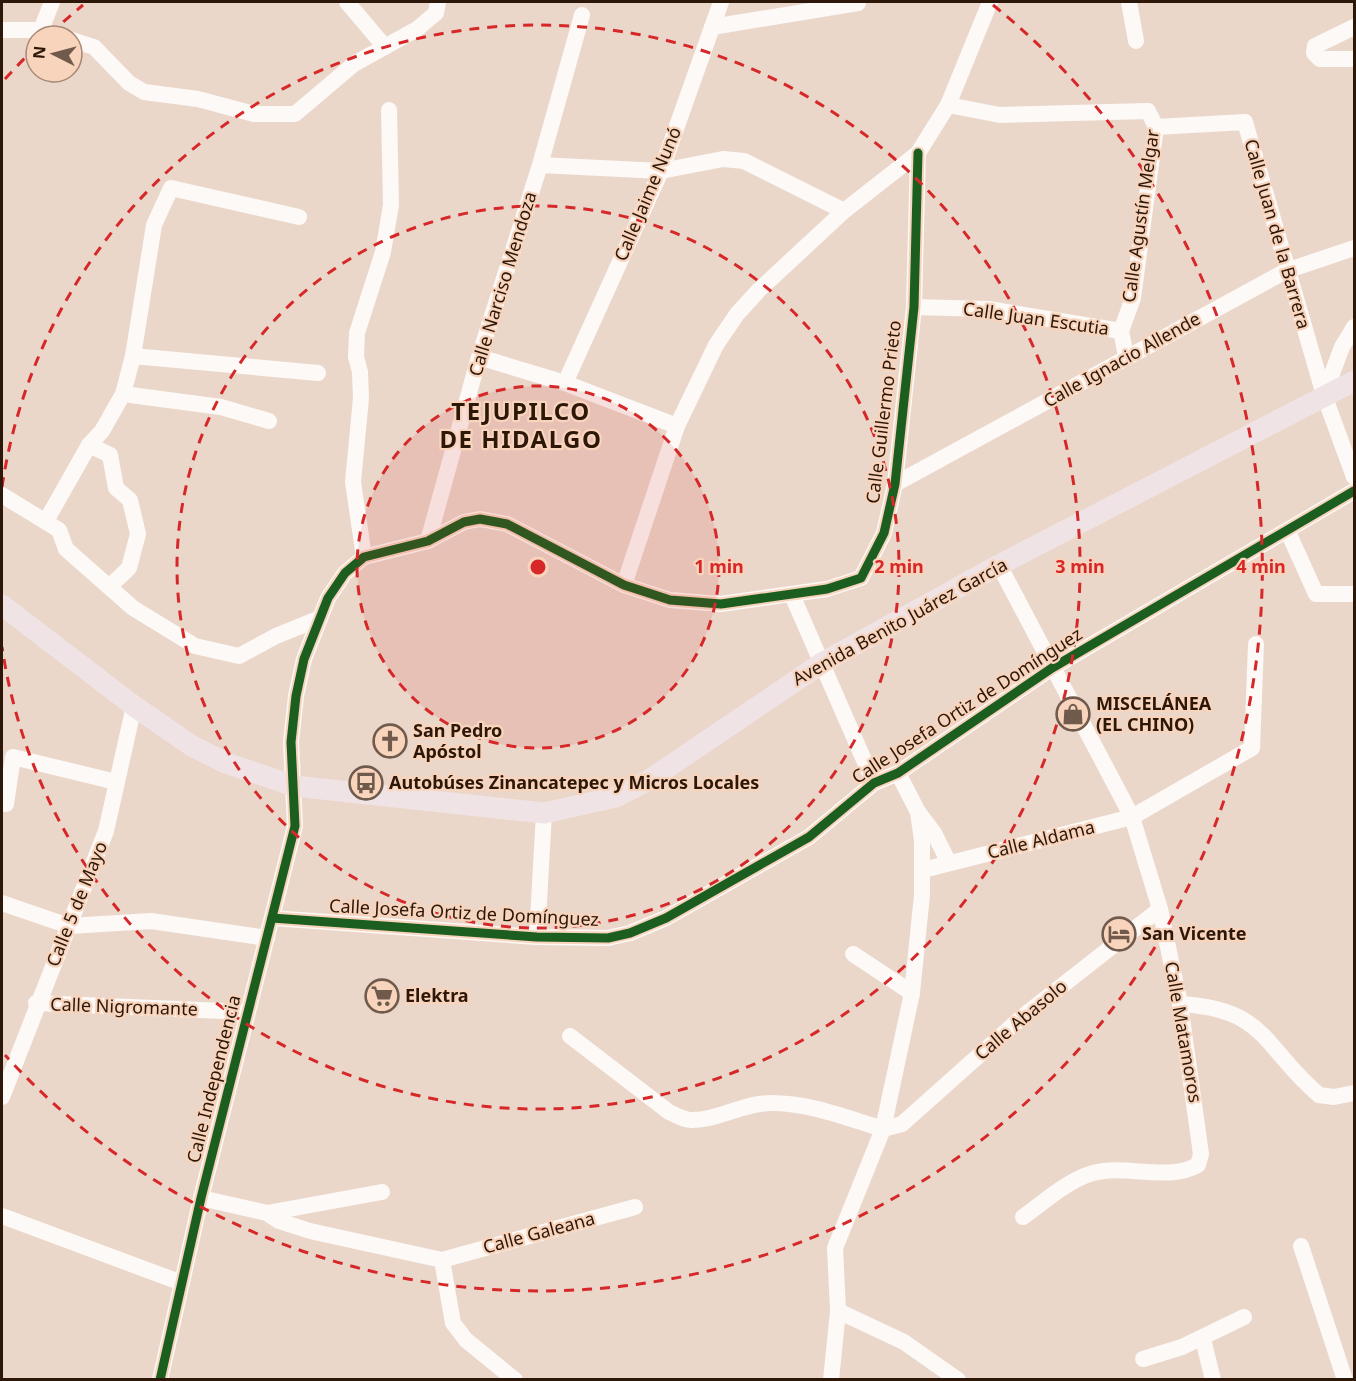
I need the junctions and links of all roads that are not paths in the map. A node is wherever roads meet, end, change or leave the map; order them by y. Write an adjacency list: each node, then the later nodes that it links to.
1 (52, 2): 9 (street)
2 (347, 2): 16 (street)
3 (438, 2): 16 (street)
4 (721, 2): 10 (street, Calle Jaime Nunó)
5 (990, 2): 18 (street)
6 (1129, 2): 14 (street)
7 (858, 3): 10 (street)
8 (582, 15): 22 (street, Calle Narciso Mendoza)
9 (43, 24)
10 (712, 27): 23 (street, Calle Jaime Nunó)
11 (1354, 27): 17 (street)
12 (2, 30): 13 (street)
13 (24, 30)
14 (1136, 41)
15 (84, 44): 16 (street)
16 (385, 47)
17 (1354, 59)
18 (948, 105): 20 (street, Calle Agustín Melgar); 21 (street)
19 (389, 110): 49 (street)
20 (1156, 127): 27 (street, Calle Juan de la Barrera); 30 (street, Calle Agustín Melgar)
21 (918, 153): 24 (street); 28 (street, Calle Guillermo Prieto)
22 (540, 165): 23 (street); 33 (street, Calle Narciso Mendoza)
23 (661, 171): 24 (street); 36 (street, Calle Jaime Nunó)
24 (844, 211): 40 (street)
25 (299, 217): 31 (street)
26 (1354, 248): 27 (street, Calle Ignacio Allende)
27 (1286, 271): 32 (street, Calle Ignacio Allende); 38 (street, Calle Juan de la Barrera)
28 (914, 307): 30 (street, Calle Juan Escutia); 43 (street, Calle Guillermo Prieto)
29 (1354, 327): 38 (street)
30 (1121, 331): 32 (street)
31 (133, 356): 34 (street); 37 (street)
32 (1126, 356): 43 (street, Calle Ignacio Allende)
33 (479, 357): 36 (street); 48 (street, Calle Narciso Mendoza)
34 (318, 373)
35 (1354, 381): 38 (main road, Avenida Benito Juárez García)
36 (565, 383): 40 (street)
37 (123, 394): 39 (street); 41 (street)
38 (1324, 395): 42 (street, Calle Juan de la Barrera); 50 (main road, Avenida Benito Juárez García)
39 (269, 421)
40 (677, 426): 51 (street)
41 (89, 445): 46 (street); 52 (street)
42 (1354, 477)
43 (895, 484): 54 (street, Calle Guillermo Prieto)
44 (1354, 490): 47 (street, Calle Josefa Ortiz de Domínguez)
45 (2, 495): 46 (street)
46 (46, 521): 52 (street)
47 (1288, 532): 53 (street); 59 (street, Calle Josefa Ortiz de Domínguez)
48 (428, 541): 49 (street, Calle Guillermo Prieto); 51 (street, Calle Guillermo Prieto)
49 (364, 557): 56 (street, Calle Independencia)
50 (999, 566): 58 (main road, Avenida Benito Juárez García); 59 (street, Calle Matamoros)
51 (624, 585): 54 (street, Calle Guillermo Prieto)
52 (110, 586): 56 (street)
53 (1354, 594)
54 (792, 595): 58 (street)
55 (2, 605): 60 (main road, Avenida Benito Juárez García)
56 (318, 619): 64 (street, Calle Independencia)
57 (1256, 644): 68 (street, Calle Aldama)
58 (822, 663): 63 (street); 67 (main road, Avenida Benito Juárez García)
59 (1052, 668): 61 (street, Calle Josefa Ortiz de Domínguez); 68 (street, Calle Matamoros)
60 (134, 706): 62 (street, Calle 5 de Mayo); 64 (main road, Avenida Benito Juárez García)
61 (898, 773): 63 (street, Calle Josefa Ortiz de Domínguez); 66 (street)
62 (116, 782): 65 (street); 74 (street, Calle 5 de Mayo)
63 (874, 783): 75 (street, Calle Josefa Ortiz de Domínguez)
64 (294, 786): 67 (main road, Avenida Benito Juárez García); 73 (street, Calle Independencia)
65 (2, 803)
66 (918, 812): 69 (street); 70 (street)
67 (544, 813): 75 (street)
68 (1132, 818): 69 (street, Calle Aldama); 72 (street, Calle Matamoros)
69 (949, 863): 70 (street, Calle Aldama)
70 (923, 870): 78 (street)
71 (2, 903): 74 (street)
72 (1160, 909): 80 (street, Calle Matamoros); 85 (street, Calle Abasolo)
73 (272, 918): 75 (street, Calle Josefa Ortiz de Domínguez); 76 (street, Calle Independencia)
74 (69, 926): 76 (street); 79 (street, Calle 5 de Mayo)
75 (537, 937)
76 (267, 938): 81 (street, Calle Independencia)
77 (853, 954): 78 (street)
78 (912, 993): 85 (street)
79 (36, 1003): 81 (street, Calle Nigromante); 84 (street, Calle 5 de Mayo)
80 (1180, 1004): 83 (street); 91 (street, Calle Matamoros)
81 (247, 1012): 87 (street, Calle Independencia)
82 (570, 1036): 85 (street)
83 (1354, 1093)
84 (2, 1097)
85 (883, 1129): 95 (street)
86 (382, 1192): 89 (street)
87 (201, 1198): 89 (street); 94 (street, Calle Independencia)
88 (635, 1207): 93 (street, Calle Galeana)
89 (267, 1212): 93 (street)
90 (2, 1216): 94 (street)
91 (1023, 1217)
92 (1301, 1246): 104 (street)
93 (442, 1260): 100 (street)
94 (182, 1282): 99 (street, Calle Independencia)
95 (838, 1311): 101 (street); 102 (street)
96 (1244, 1317): 97 (street)
97 (1203, 1339): 98 (street); 103 (street)
98 (1143, 1359)
99 (160, 1380)
100 (515, 1380)
101 (831, 1380)
102 (958, 1380)
103 (1213, 1380)
104 (1345, 1380)

